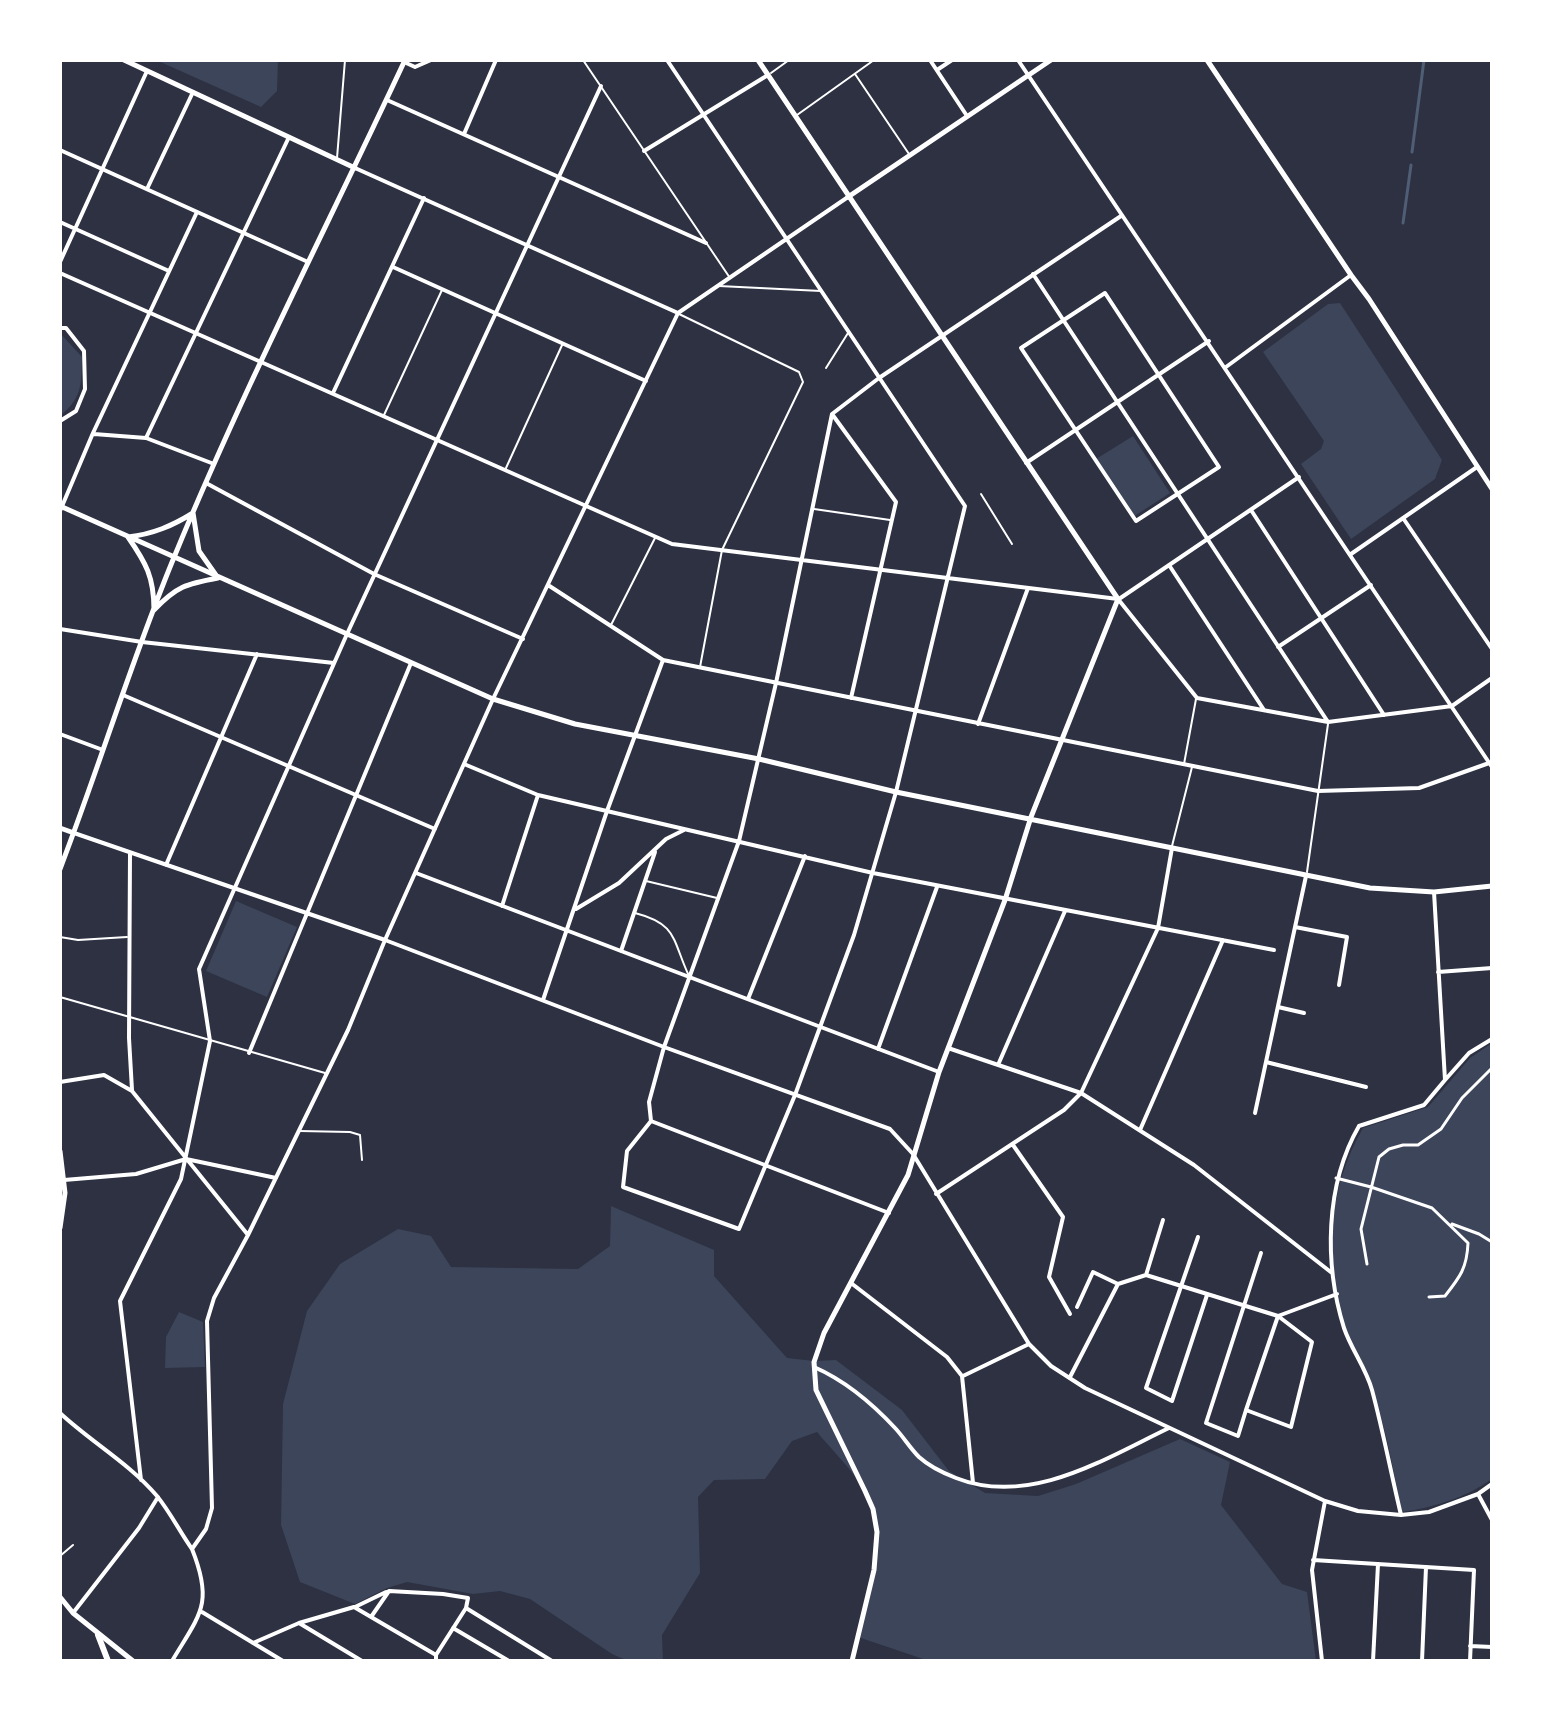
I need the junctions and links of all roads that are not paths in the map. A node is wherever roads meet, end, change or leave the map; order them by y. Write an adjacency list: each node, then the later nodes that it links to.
1 (124, 60): 17 (street)
2 (345, 60): 32 (lane)
3 (431, 60): 15 (street)
4 (496, 60): 27 (street)
5 (583, 60): 21 (lane)
6 (667, 60): 24 (street)
7 (758, 60): 19 (street)
8 (789, 60): 19 (lane)
9 (874, 60): 18 (lane)
10 (930, 60): 16 (street)
11 (952, 60): 16 (street)
12 (1018, 60): 20 (street)
13 (1051, 60): 20 (street)
14 (1207, 60): 53 (street)
15 (404, 61): 23 (street)
16 (937, 70): 26 (street)
17 (147, 71): 22 (street); 34 (street)
18 (855, 74): 25 (lane); 31 (lane)
19 (768, 75): 24 (street); 25 (street)
20 (1028, 75): 26 (street); 40 (street)
21 (601, 86): 30 (lane); 35 (street)
22 (193, 92): 28 (street); 36 (street)
23 (386, 100): 27 (street); 33 (street)
24 (704, 114): 30 (street); 44 (street)
25 (795, 116): 37 (street)
26 (967, 116): 31 (street)
27 (464, 134): 35 (street)
28 (289, 137): 32 (street); 43 (street)
29 (60, 150): 34 (street)
30 (644, 151): 45 (lane)
31 (910, 155): 37 (street)
32 (337, 160): 33 (street)
33 (355, 168): 38 (street); 48 (street)
34 (102, 169): 36 (street); 42 (street)
35 (558, 176): 45 (street); 46 (street)
36 (147, 189): 39 (street)
37 (848, 197): 44 (street); 65 (street)
38 (424, 198): 46 (street); 49 (street)
39 (197, 212): 43 (street); 50 (street)
40 (1121, 216): 52 (street); 66 (street)
41 (60, 222): 42 (street)
42 (75, 229): 47 (street); 50 (street)
43 (243, 233): 48 (street); 64 (street)
44 (787, 239): 54 (street); 57 (street)
45 (706, 243): 54 (lane)
46 (525, 245): 58 (street); 60 (street)
47 (60, 262)
48 (310, 263): 68 (street)
49 (393, 267): 56 (street); 74 (street)
50 (169, 271): 59 (street)
51 (60, 273): 59 (street)
52 (1033, 274): 61 (street); 65 (street)
53 (1351, 275): 69 (street); 85 (street)
54 (730, 278): 55 (street)
55 (718, 286): 57 (lane); 60 (street)
56 (443, 289): 58 (street); 77 (lane)
57 (822, 291): 63 (street)
58 (495, 312): 67 (street); 82 (street)
59 (150, 313): 64 (street); 80 (street)
60 (678, 313): 73 (street); 103 (lane)
61 (1064, 320): 71 (street); 75 (street); 79 (street)
62 (60, 328): 78 (street)
63 (849, 332): 70 (lane); 72 (street)
64 (196, 333): 68 (street); 81 (street)
65 (941, 337): 72 (street); 83 (street)
66 (1209, 341): 69 (street); 71 (street)
67 (563, 343): 73 (street); 86 (lane)
68 (259, 361): 74 (street); 84 (street)
69 (1226, 367): 87 (street)
70 (826, 368)
71 (1159, 375): 75 (street); 91 (street)
72 (879, 378): 76 (street); 110 (street)
73 (646, 381): 92 (street)
74 (333, 393): 77 (street)
75 (1117, 403): 79 (street); 91 (street)
76 (832, 414): 94 (street); 98 (street)
77 (383, 415): 82 (street)
78 (60, 421)
79 (1074, 431): 83 (street); 91 (street)
80 (93, 433): 81 (street); 93 (street)
81 (146, 438): 84 (street)
82 (437, 439): 86 (street); 109 (street)
83 (1026, 463): 115 (street)
84 (214, 464): 88 (street)
85 (1477, 467): 89 (street); 97 (street)
86 (506, 469): 92 (street)
87 (1299, 477): 95 (street); 104 (street)
88 (206, 483): 96 (street); 109 (street)
89 (1492, 489)
90 (981, 494): 102 (lane)
91 (1178, 495): 101 (street)
92 (587, 505): 100 (street); 112 (street)
93 (60, 508): 99 (street)
94 (812, 509): 98 (lane); 106 (street)
95 (1251, 510): 101 (street); 117 (street)
96 (193, 513): 99 (street); 105 (street); 111 (street)
97 (1403, 518): 104 (street); 124 (street)
98 (892, 520): 108 (street)
99 (128, 537): 105 (street); 116 (street)
100 (656, 537): 103 (street); 118 (lane)
101 (1206, 540): 107 (street); 123 (street)
102 (1012, 544)
103 (722, 550): 106 (street); 129 (lane)
104 (1350, 554): 113 (street)
105 (174, 557): 111 (street); 116 (street)
106 (802, 559): 108 (street); 131 (street)
107 (1169, 565): 115 (street); 137 (street)
108 (880, 569): 110 (street); 133 (street)
109 (374, 574): 120 (street); 121 (street)
110 (949, 577): 114 (street); 138 (street)
111 (218, 578): 116 (street); 120 (street)
112 (548, 585): 118 (street); 121 (street)
113 (1371, 585): 117 (street); 136 (street)
114 (1028, 588): 115 (street); 141 (street)
115 (1118, 599): 134 (street); 145 (street)
116 (154, 610): 122 (street)
117 (1321, 618): 123 (street); 139 (street)
118 (611, 626): 126 (street)
119 (60, 629): 122 (street)
120 (347, 634): 127 (street); 128 (street)
121 (523, 639): 135 (street)
122 (142, 642): 125 (street); 132 (street)
123 (1278, 647): 140 (street)
124 (1492, 649)
125 (257, 654): 127 (street); 143 (street)
126 (663, 660): 129 (street); 144 (street)
127 (334, 663): 151 (street)
128 (411, 663): 135 (street); 156 (street)
129 (700, 667): 131 (street)
130 (1492, 678): 136 (street)
131 (776, 683): 133 (street); 147 (street)
132 (123, 695): 143 (street); 146 (street)
133 (851, 698): 138 (street)
134 (1197, 698): 137 (street); 149 (lane)
135 (493, 699): 144 (street); 148 (street)
136 (1452, 706): 139 (street); 150 (street)
137 (1264, 710): 140 (street)
138 (915, 711): 141 (street); 154 (street)
139 (1384, 715): 140 (street)
140 (1328, 722): 153 (lane)
141 (978, 724): 145 (street)
142 (60, 734): 146 (street)
143 (221, 737): 151 (street); 168 (street)
144 (634, 737): 147 (street); 157 (street)
145 (1063, 742): 149 (street); 158 (street)
146 (104, 751): 162 (street)
147 (759, 759): 154 (street); 163 (street)
148 (464, 764): 155 (street); 160 (street)
149 (1184, 764): 152 (street)
150 (1491, 764): 153 (street)
151 (288, 766): 156 (street); 176 (street)
152 (1192, 766): 153 (street); 164 (lane)
153 (1318, 791): 172 (lane)
154 (896, 792): 158 (street); 171 (street)
155 (538, 795): 157 (street); 180 (street)
156 (357, 796): 160 (street); 184 (street)
157 (607, 811): 161 (street); 181 (street)
158 (1031, 817): 164 (street); 179 (street)
159 (60, 828): 162 (street)
160 (435, 829): 170 (street)
161 (686, 829): 163 (street); 165 (street)
162 (74, 833): 166 (street); 169 (street)
163 (739, 841): 167 (street); 178 (street)
164 (1172, 848): 172 (street); 186 (street)
165 (655, 850): 173 (street); 181 (street)
166 (130, 853): 168 (street); 189 (street)
167 (805, 856): 171 (street); 199 (street)
168 (166, 865): 176 (street)
169 (60, 869)
170 (416, 873): 180 (street); 190 (street)
171 (873, 873): 175 (street); 204 (street)
172 (1307, 874): 177 (street); 185 (street)
173 (645, 881): 178 (lane); 183 (street)
174 (1492, 886): 177 (street)
175 (937, 887): 179 (street); 209 (street)
176 (234, 888): 184 (street); 206 (street)
177 (1434, 892): 195 (street)
178 (718, 898): 196 (street)
179 (1005, 900): 182 (street); 208 (street)
180 (502, 906): 187 (street)
181 (576, 909): 187 (street)
182 (1065, 911): 186 (street); 212 (street)
183 (634, 913): 193 (street); 196 (lane)
184 (308, 914): 190 (street); 210 (street)
185 (1295, 927): 197 (street); 201 (street)
186 (1158, 928): 191 (street); 220 (street)
187 (569, 931): 193 (street); 200 (street)
188 (60, 937): 189 (lane)
189 (129, 937): 203 (street)
190 (385, 940): 200 (street); 215 (street)
191 (1223, 940): 192 (street); 224 (street)
192 (1274, 950)
193 (621, 951): 196 (street)
194 (1492, 968): 195 (street)
195 (1438, 972): 216 (street)
196 (690, 977): 199 (street); 207 (street)
197 (1339, 985)
198 (60, 997): 203 (lane)
199 (748, 999): 204 (street)
200 (543, 1000): 207 (street)
201 (1278, 1007): 202 (street); 211 (street)
202 (1304, 1013)
203 (130, 1016): 206 (lane); 219 (street)
204 (819, 1026): 209 (street); 221 (street)
205 (1492, 1039): 216 (street)
206 (210, 1041): 210 (lane); 229 (street)
207 (664, 1047): 221 (street); 223 (street)
208 (947, 1048): 212 (street); 214 (street)
209 (878, 1049): 214 (street)
210 (249, 1053): 215 (lane)
211 (1266, 1062): 218 (street); 222 (street)
212 (998, 1065): 220 (street)
213 (1492, 1068): 235 (street)
214 (939, 1072): 228 (street)
215 (327, 1073): 225 (street)
216 (1445, 1080): 233 (street)
217 (60, 1082): 219 (street)
218 (1366, 1087)
219 (132, 1091): 229 (street)
220 (1081, 1093): 224 (street); 226 (street)
221 (795, 1095): 228 (street); 231 (street)
222 (1255, 1113)
223 (651, 1121): 231 (street); 231 (street)
224 (1140, 1130): 246 (street)
225 (298, 1131): 230 (lane); 232 (street)
226 (1013, 1145): 236 (street); 256 (street)
227 (60, 1151): 234 (street)
228 (913, 1154): 236 (street); 237 (street)
229 (186, 1159): 232 (street); 234 (street); 241 (street); 265 (street)
230 (362, 1160)
231 (767, 1166): 237 (street)
232 (276, 1178): 241 (street)
233 (1336, 1178): 235 (street); 246 (street)
234 (64, 1180): 240 (street)
235 (1371, 1187): 239 (street); 245 (street)
236 (936, 1194): 258 (street)
237 (889, 1213): 248 (street)
238 (1163, 1220): 247 (street)
239 (1449, 1223): 243 (street); 253 (street)
240 (60, 1228)
241 (248, 1235): 274 (street)
242 (1198, 1237): 250 (street)
243 (1492, 1242)
244 (1261, 1253): 255 (street)
245 (1367, 1264)
246 (1332, 1273): 251 (street)
247 (1146, 1275): 249 (street); 250 (street)
248 (851, 1283): 259 (street); 260 (street)
249 (1118, 1284): 254 (street); 261 (street)
250 (1182, 1286): 252 (street); 252 (street)
251 (1337, 1294): 257 (street); 271 (street)
252 (1207, 1295): 255 (street)
253 (1429, 1297)
254 (1077, 1307)
255 (1246, 1307): 257 (street); 262 (street)
256 (1070, 1314)
257 (1278, 1316): 262 (street); 262 (street)
258 (1029, 1344): 260 (street); 261 (street)
259 (814, 1367): 266 (street); 300 (street)
260 (962, 1376): 266 (street)
261 (1069, 1378): 264 (street)
262 (1246, 1410)
263 (60, 1413): 265 (street)
264 (1169, 1428): 266 (street); 270 (street)
265 (141, 1480): 269 (street)
266 (973, 1483)
267 (1492, 1484): 268 (street)
268 (1478, 1494): 271 (street); 272 (street)
269 (158, 1497): 274 (street); 284 (street)
270 (1325, 1501): 271 (street); 276 (street)
271 (1401, 1515)
272 (1492, 1520)
273 (73, 1545): 275 (lane)
274 (192, 1549): 283 (street)
275 (60, 1556)
276 (1313, 1560): 277 (street); 301 (street)
277 (1378, 1564): 278 (street); 302 (street)
278 (1426, 1567): 290 (street); 303 (street)
279 (389, 1591): 281 (street); 282 (street); 285 (street)
280 (60, 1597): 284 (street)
281 (354, 1607): 285 (street); 286 (street)
282 (466, 1608): 287 (street); 299 (street)
283 (202, 1612): 289 (street); 295 (street)
284 (73, 1613): 288 (street)
285 (371, 1617): 292 (street)
286 (299, 1623): 289 (street); 297 (street)
287 (453, 1628): 292 (street); 298 (street)
288 (98, 1635): 293 (main road); 294 (street)
289 (253, 1643): 296 (street)
290 (1470, 1646): 291 (street); 304 (street)
291 (1492, 1647)
292 (436, 1658)
293 (108, 1661)
294 (133, 1661)
295 (172, 1661)
296 (283, 1661)
297 (362, 1661)
298 (509, 1661)
299 (552, 1661)
300 (852, 1661)
301 (1322, 1661)
302 (1373, 1661)
303 (1422, 1661)
304 (1470, 1661)

